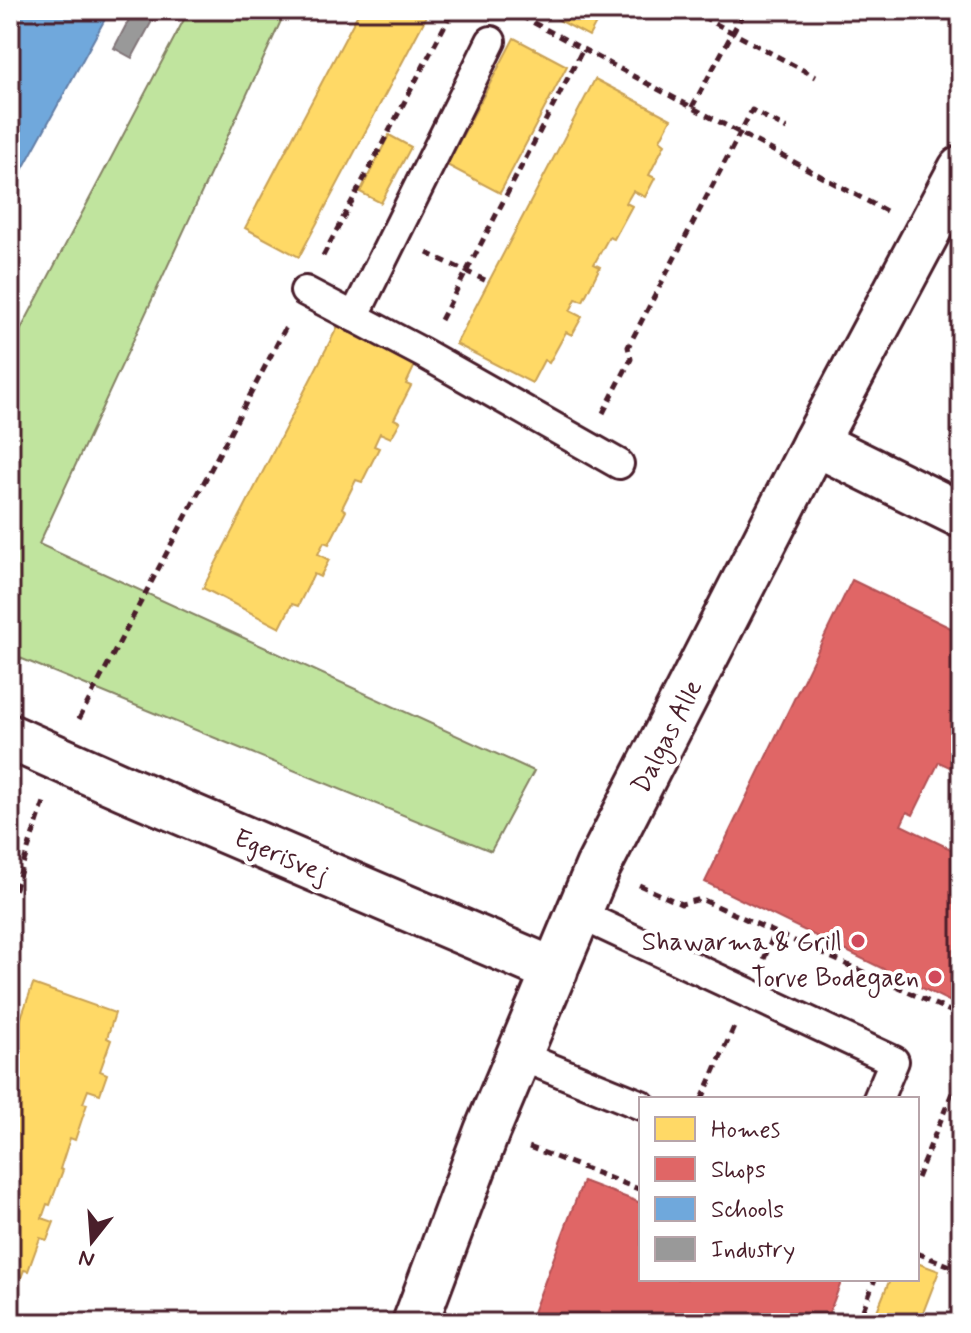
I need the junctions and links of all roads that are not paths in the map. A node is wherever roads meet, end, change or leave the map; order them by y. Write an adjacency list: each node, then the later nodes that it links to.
1 (491, 41): 4 (lane)
2 (961, 169): 5 (street, Dalgas Alle)
3 (305, 291): 4 (lane)
4 (354, 317): 6 (lane)
5 (815, 443): 7 (street); 9 (street, Dalgas Alle)
6 (619, 464)
7 (961, 515)
8 (10, 737): 10 (street, Egerisvej)
9 (579, 914): 10 (street, Dalgas Alle); 12 (lane)
10 (555, 971): 11 (street, Dalgas Alle)
11 (518, 1055): 13 (lane); 14 (street, Dalgas Alle)
12 (879, 1097)
13 (639, 1104)
14 (415, 1323)

